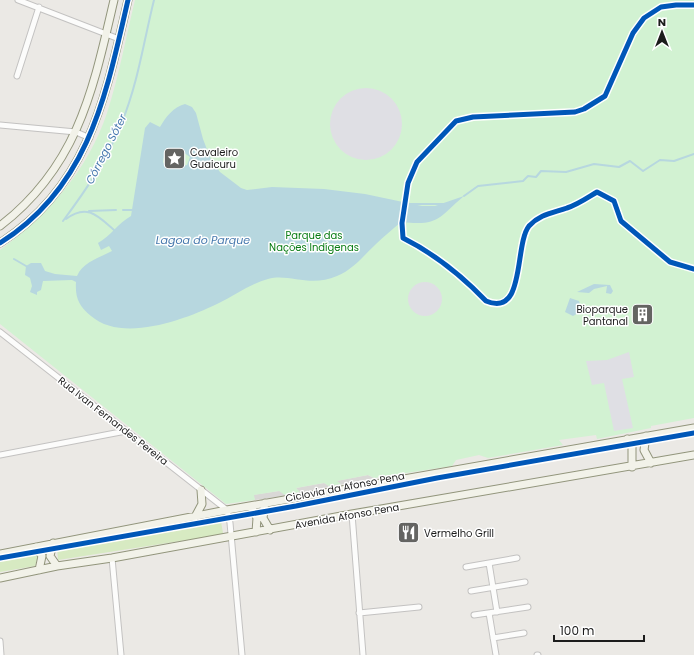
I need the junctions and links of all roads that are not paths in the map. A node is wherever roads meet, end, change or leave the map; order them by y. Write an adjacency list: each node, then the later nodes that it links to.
1 (20, 0): 4 (street)
2 (114, 0): 5 (main road)
3 (128, 0): 6 (main road)
4 (38, 7): 5 (street); 7 (street)
5 (106, 34): 6 (street); 9 (main road)
6 (119, 39): 10 (main road)
7 (17, 76)
8 (0, 125): 9 (street)
9 (76, 132): 10 (street); 11 (main road)
10 (90, 138): 12 (main road)
11 (0, 226)
12 (0, 243)
13 (0, 332): 15 (street, Rua Ivan Fernandes Pereira)
14 (694, 428): 16 (main road)
15 (126, 431): 18 (street); 22 (street, Rua Ivan Fernandes Pereira)
16 (646, 436): 17 (main road); 20 (main road)
17 (627, 439): 21 (main road); 23 (main road)
18 (0, 455)
19 (694, 455): 20 (main road, Avenida Afonso Pena)
20 (651, 463): 21 (main road, Avenida Afonso Pena)
21 (632, 467): 26 (main road, Avenida Afonso Pena)
22 (201, 490): 25 (street, Rua Ivan Fernandes Pereira); 27 (main road)
23 (265, 503): 24 (main road); 28 (main road)
24 (251, 506): 25 (main road); 29 (main road)
25 (226, 510): 27 (main road); 30 (street)
26 (352, 514): 28 (main road, Avenida Afonso Pena); 47 (street)
27 (195, 517): 31 (main road)
28 (270, 530): 29 (main road, Avenida Afonso Pena)
29 (256, 532): 30 (main road, Avenida Afonso Pena)
30 (231, 536): 34 (main road, Avenida Afonso Pena); 55 (street)
31 (53, 543): 32 (main road); 37 (main road)
32 (36, 547): 33 (main road); 39 (main road)
33 (0, 554)
34 (112, 558): 37 (main road, Avenida Afonso Pena); 54 (street)
35 (517, 558): 36 (street)
36 (489, 563): 38 (street); 42 (street)
37 (57, 566): 39 (main road, Avenida Afonso Pena)
38 (466, 567)
39 (39, 570): 40 (main road, Avenida Afonso Pena)
40 (0, 578)
41 (525, 582): 42 (street)
42 (493, 587): 43 (street); 46 (street)
43 (472, 591)
44 (419, 607): 47 (street)
45 (528, 607): 46 (street)
46 (497, 612): 48 (street)
47 (359, 613): 56 (street)
48 (489, 613): 49 (street); 51 (street)
49 (474, 615)
50 (524, 633): 51 (street)
51 (493, 638): 57 (street)
52 (0, 641): 53 (street)
53 (1, 655)
54 (121, 655)
55 (242, 655)
56 (363, 655)
57 (496, 655)

